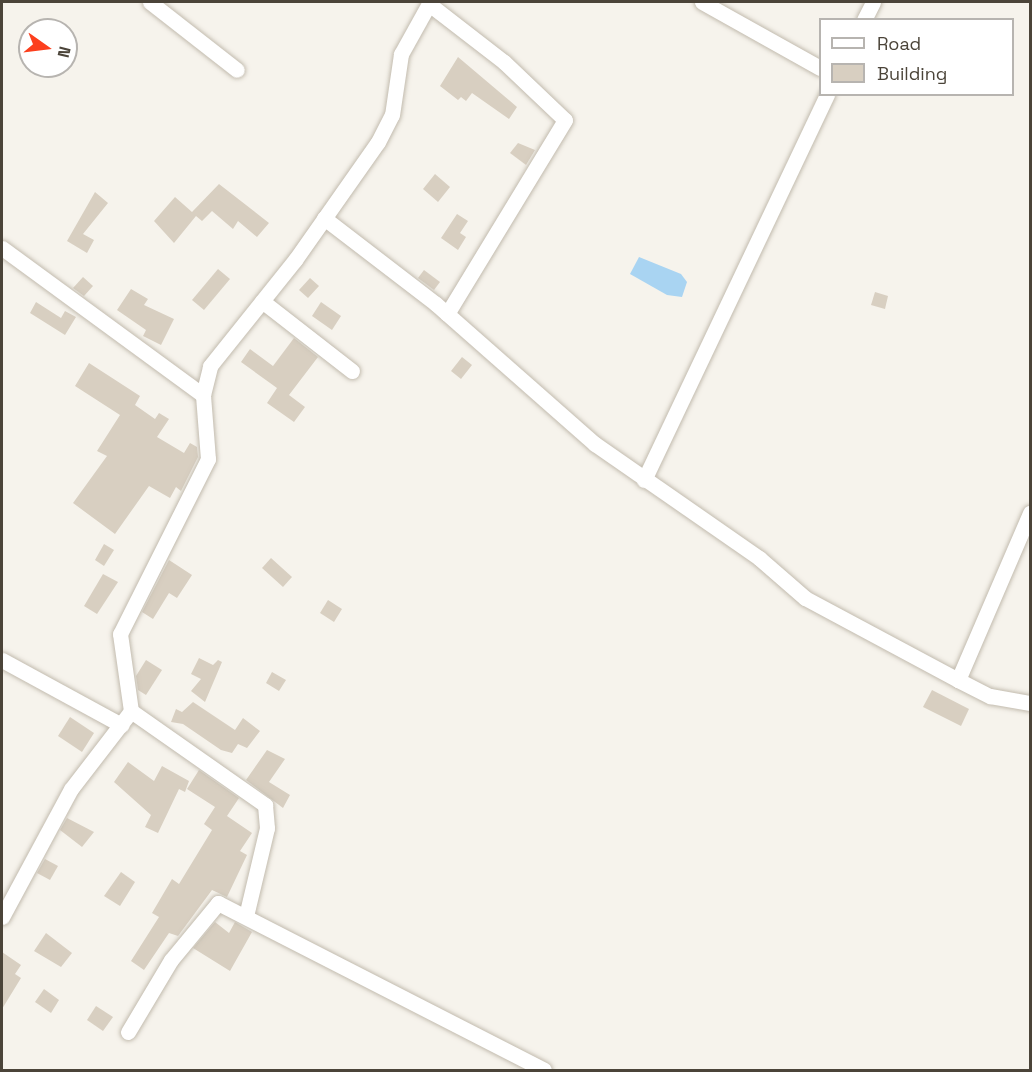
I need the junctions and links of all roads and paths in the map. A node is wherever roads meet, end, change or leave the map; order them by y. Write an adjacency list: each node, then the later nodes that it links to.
1 (150, 2): 7 (street)
2 (702, 2): 6 (street)
3 (873, 2): 5 (street)
4 (430, 3): 9 (street); 12 (street)
5 (865, 18)
6 (819, 67)
7 (237, 70)
8 (826, 96): 15 (street)
9 (324, 218): 11 (street); 12 (street)
10 (2, 248): 14 (street)
11 (262, 301): 13 (street); 14 (street)
12 (447, 314): 15 (street)
13 (352, 371)
14 (203, 395): 20 (street)
15 (644, 480): 18 (street)
16 (1030, 513): 18 (street)
17 (2, 660): 21 (street)
18 (958, 680): 19 (street)
19 (1030, 703)
20 (131, 711): 21 (street); 22 (street)
21 (121, 725): 23 (street)
22 (246, 916): 24 (street); 25 (street)
23 (2, 917)
24 (128, 1032)
25 (544, 1071)

